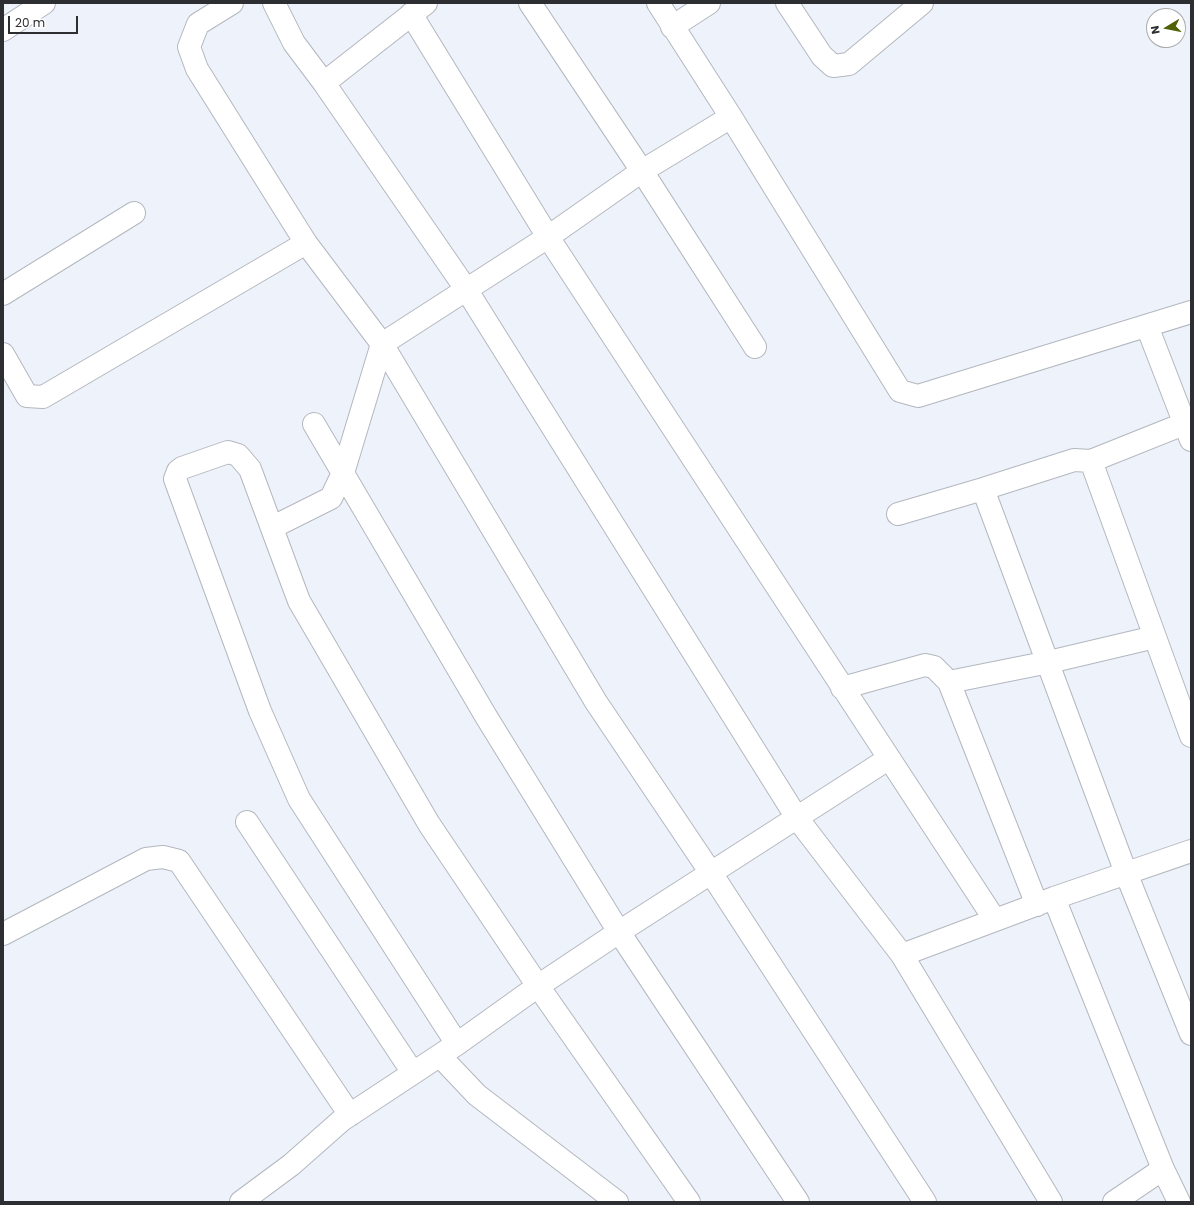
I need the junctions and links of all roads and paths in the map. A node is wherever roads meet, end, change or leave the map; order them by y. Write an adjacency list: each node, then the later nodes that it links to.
1 (44, 3): 11 (street)
2 (232, 3): 17 (street)
3 (274, 3): 12 (street)
4 (530, 3): 14 (street)
5 (658, 3): 10 (street)
6 (709, 3): 10 (street)
7 (787, 3): 8 (street)
8 (922, 3)
9 (418, 8): 12 (street); 16 (street)
10 (672, 27): 13 (street)
11 (3, 30)
12 (324, 83): 18 (street)
13 (731, 118): 14 (street); 21 (street)
14 (642, 171): 16 (street); 23 (street)
15 (134, 213): 19 (street)
16 (548, 237): 18 (street); 35 (street)
17 (306, 243): 22 (street); 24 (street)
18 (466, 289): 22 (street); 38 (street)
19 (3, 294)
20 (1191, 312): 21 (street)
21 (1147, 326): 26 (street)
22 (382, 344): 28 (street); 41 (street)
23 (755, 347)
24 (3, 354)
25 (314, 424): 28 (street)
26 (1189, 428): 27 (street)
27 (1091, 461): 29 (street); 32 (street)
28 (343, 473): 31 (street); 45 (street)
29 (984, 489): 30 (street); 33 (street)
30 (898, 514)
31 (273, 527): 48 (street); 50 (street)
32 (1155, 637): 33 (street); 36 (street)
33 (1049, 662): 34 (street); 42 (street)
34 (949, 682): 35 (street); 43 (street)
35 (842, 688): 37 (street)
36 (1191, 736)
37 (888, 759): 38 (street); 44 (street)
38 (797, 818): 41 (street); 47 (street)
39 (247, 822): 51 (street)
40 (1191, 851): 42 (street)
41 (711, 873): 45 (street); 58 (street)
42 (1126, 873): 43 (street); 49 (street)
43 (1045, 902): 44 (street); 53 (street)
44 (995, 920): 47 (street)
45 (619, 932): 48 (street); 57 (street)
46 (3, 934): 52 (street)
47 (902, 955): 59 (street)
48 (538, 986): 50 (street); 56 (street)
49 (1191, 1034)
50 (448, 1050): 51 (street); 55 (street)
51 (413, 1074): 52 (street)
52 (350, 1115): 54 (street)
53 (1164, 1170): 60 (street); 61 (street)
54 (241, 1202)
55 (617, 1202)
56 (689, 1202)
57 (798, 1202)
58 (925, 1202)
59 (1051, 1202)
60 (1114, 1202)
61 (1179, 1202)

